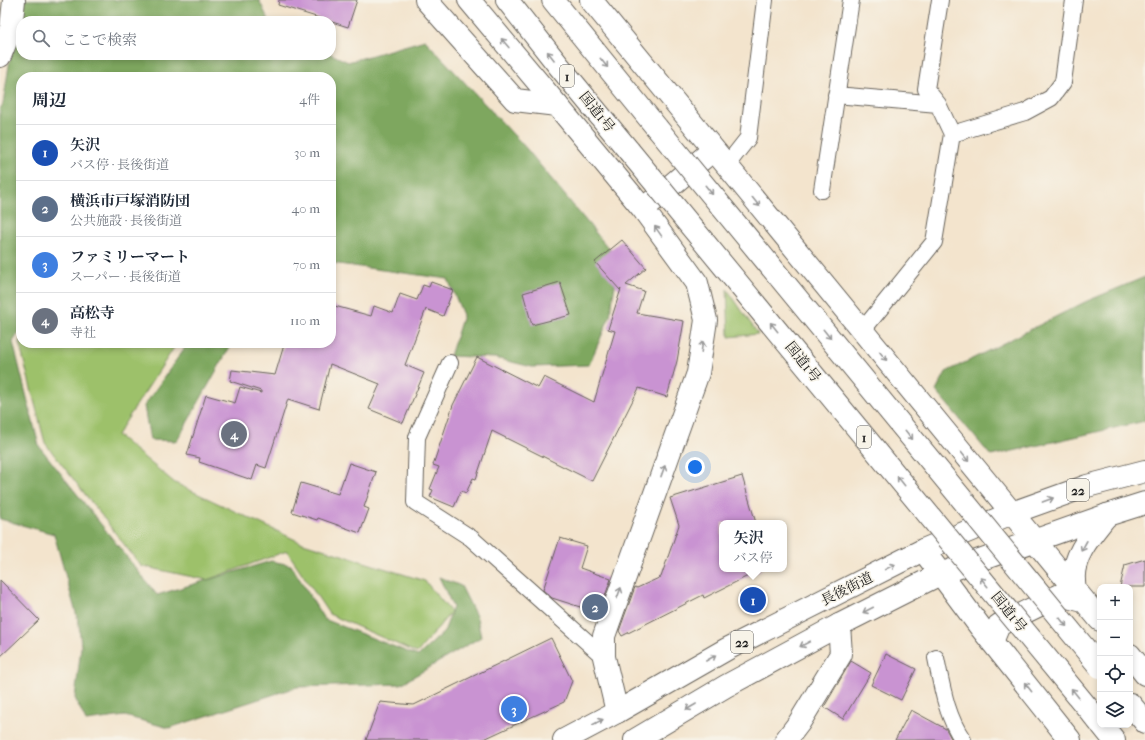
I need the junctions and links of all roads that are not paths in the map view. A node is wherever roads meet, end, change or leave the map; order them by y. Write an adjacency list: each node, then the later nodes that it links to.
1 (14, 0): 11 (main road)
2 (426, 0): 14 (main road)
3 (469, 0): 14 (main road, one-way to 3)
4 (507, 0): 39 (main road, 国道1号 / 1, one-way to 4, bridge)
5 (553, 0): 35 (main road, one-way to 35, bridge)
6 (591, 0): 16 (main road)
7 (766, 0): 16 (lane)
8 (851, 0): 12 (lane)
9 (940, 0): 13 (lane)
10 (1074, 0): 15 (lane)
11 (0, 56)
12 (836, 95): 13 (lane); 17 (lane)
13 (938, 104): 15 (lane)
14 (557, 105): 18 (main road)
15 (952, 134): 19 (lane)
16 (720, 158): 18 (main road); 19 (main road, one-way to 19)
17 (822, 190)
18 (643, 209): 33 (main road, one-way to 18)
19 (862, 331): 23 (main road, one-way to 23)
20 (450, 363): 33 (lane)
21 (1145, 470): 23 (main road, 長後街道 / 22, one-way to 21)
22 (1145, 503): 24 (main road, 長後街道 / 22)
23 (1012, 513): 25 (main road); 26 (main road, 長後街道 / 22)
24 (1107, 515): 25 (main road, 長後街道 / 22); 28 (main road, one-way to 28)
25 (1034, 540): 27 (main road, 長後街道 / 22); 28 (main road)
26 (923, 550): 27 (main road); 38 (main road, 長後街道 / 22, one-way to 26)
27 (940, 574): 30 (main road, 長後街道 / 22, one-way to 30); 31 (main road)
28 (1080, 597): 29 (main road); 31 (main road)
29 (1097, 617)
30 (840, 625): 43 (main road, 長後街道 / 22, one-way to 43); 44 (main road)
31 (992, 642): 46 (main road, one-way to 31)
32 (1131, 656): 36 (main road)
33 (604, 657): 38 (main road)
34 (936, 658): 45 (lane)
35 (1097, 663)
36 (1145, 674)
37 (1133, 708): 40 (main road)
38 (617, 712): 42 (main road, 長後街道 / 22, one-way to 38)
39 (1097, 719)
40 (1145, 722)
41 (1104, 728): 47 (main road, 国道1号 / 1)
42 (564, 740)
43 (635, 740)
44 (786, 740)
45 (963, 740)
46 (1070, 740)
47 (1114, 740)

